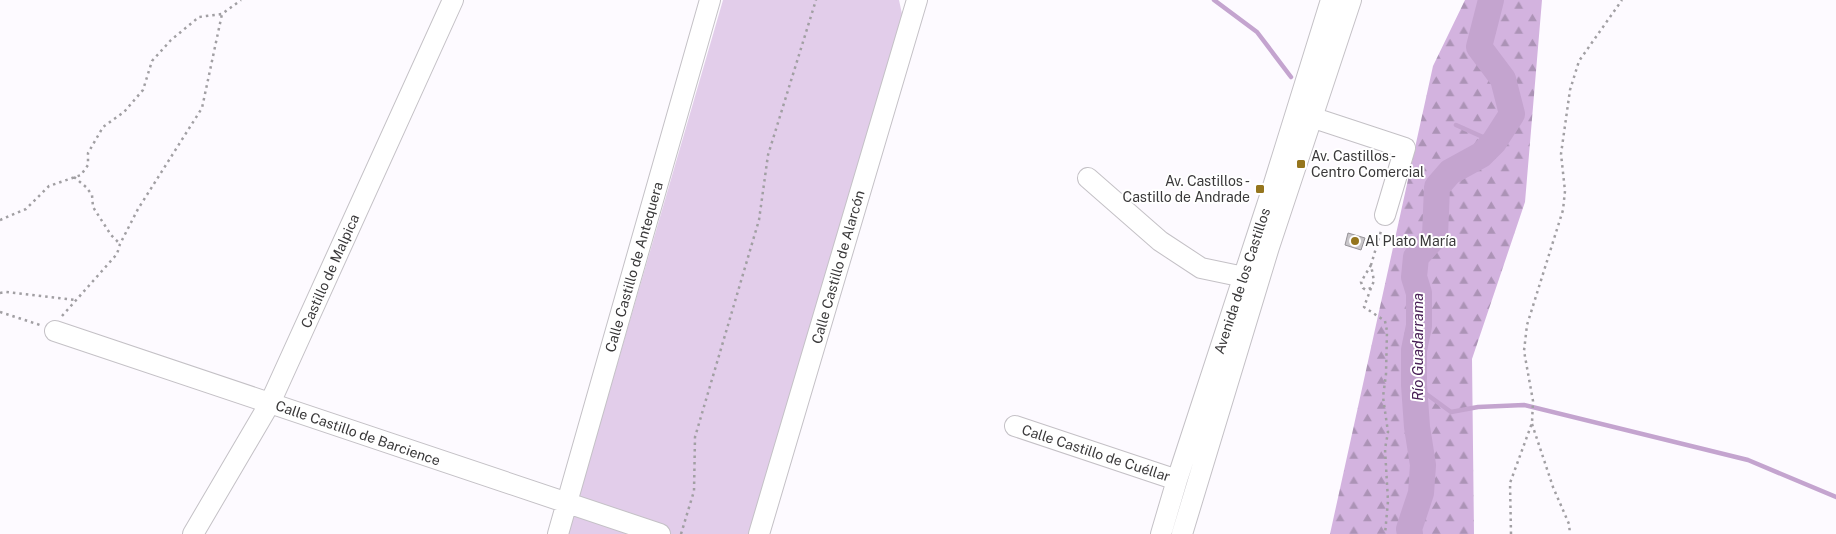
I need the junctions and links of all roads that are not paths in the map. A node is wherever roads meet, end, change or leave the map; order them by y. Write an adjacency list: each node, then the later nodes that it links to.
1 (453, 0): 11 (street, Castillo de Malpica)
2 (710, 0): 14 (street, Calle Castillo de Antequera)
3 (916, 0): 18 (street, Calle Castillo de Alarcón)
4 (1331, 0): 9 (street, Avenida de los Castillos)
5 (1351, 0): 6 (street, Avenida de los Castillos)
6 (1311, 117): 8 (street); 20 (street, Avenida de los Castillos)
7 (1088, 178): 9 (street)
8 (1385, 215)
9 (1244, 277): 13 (street, Avenida de los Castillos)
10 (54, 330): 11 (street, Calle Castillo de Barcience)
11 (270, 403): 14 (street, Calle Castillo de Barcience); 15 (street, Castillo de Malpica)
12 (1015, 426): 13 (street, Calle Castillo de Cuéllar)
13 (1177, 480): 19 (street, Avenida de los Castillos)
14 (566, 503): 16 (street, Calle Castillo de Antequera); 17 (street, Calle Castillo de Barcience)
15 (192, 534)
16 (558, 534)
17 (660, 534)
18 (759, 534)
19 (1161, 534)
20 (1182, 534)

